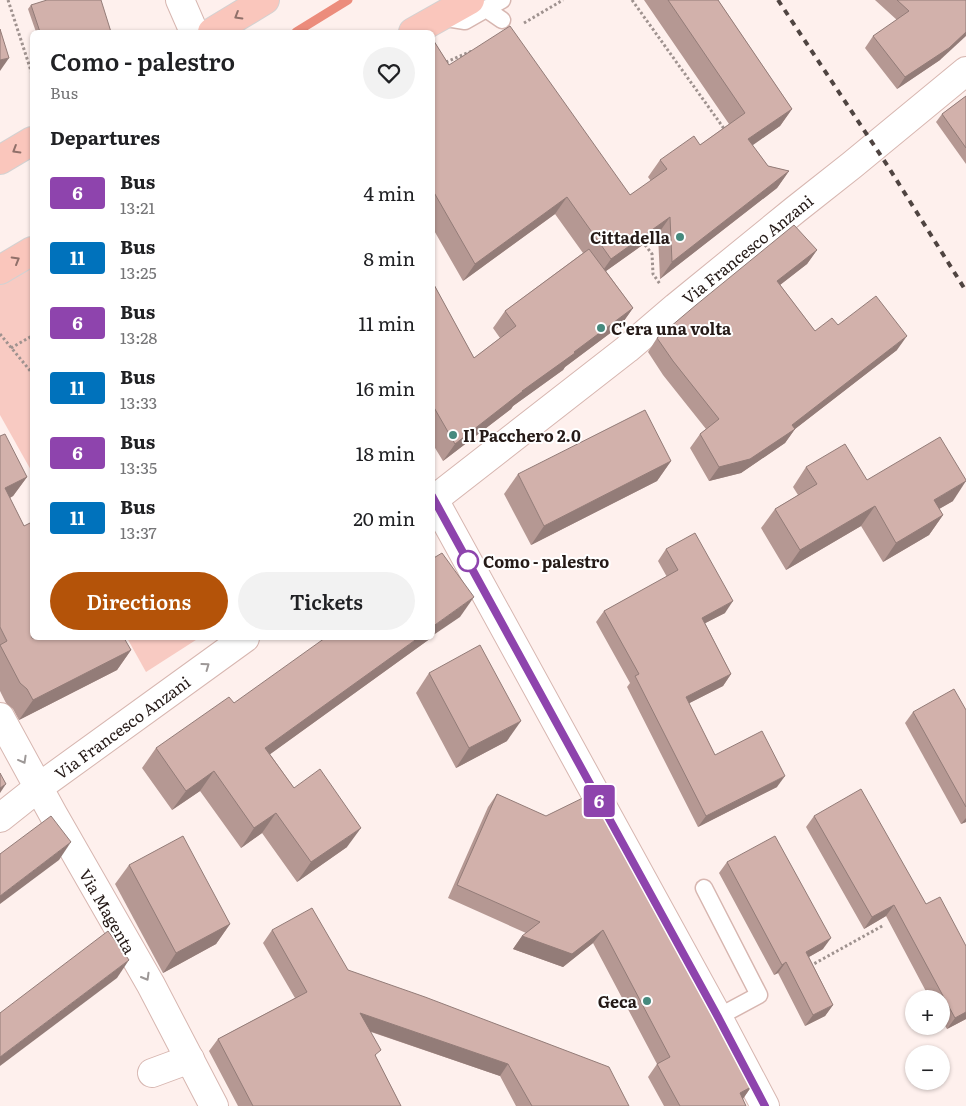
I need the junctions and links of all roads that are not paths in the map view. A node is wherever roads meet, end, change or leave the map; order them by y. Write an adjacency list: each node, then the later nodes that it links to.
1 (180, 0): 6 (street)
2 (265, 0): 7 (main road, one-way to 7)
3 (502, 0): 4 (lane)
4 (478, 4): 5 (lane); 8 (main road)
5 (502, 20)
6 (193, 30)
7 (215, 30)
8 (417, 30)
9 (966, 71): 14 (street, Via Francesco Anzani)
10 (30, 142): 11 (main road, one-way to 11)
11 (0, 160)
12 (30, 252): 13 (main road, one-way to 12)
13 (0, 270)
14 (435, 497)
15 (435, 503): 21 (street)
16 (242, 640): 18 (street, Via Francesco Anzani, one-way to 16)
17 (0, 717): 18 (street, Via Magenta, one-way to 18)
18 (39, 788): 19 (street, Via Francesco Anzani); 22 (street, Via Magenta, one-way to 22)
19 (0, 818)
20 (704, 888): 21 (lane)
21 (718, 1017): 24 (street)
22 (190, 1059): 23 (street); 25 (street, Via Magenta)
23 (152, 1073)
24 (759, 1104)
25 (214, 1106)

